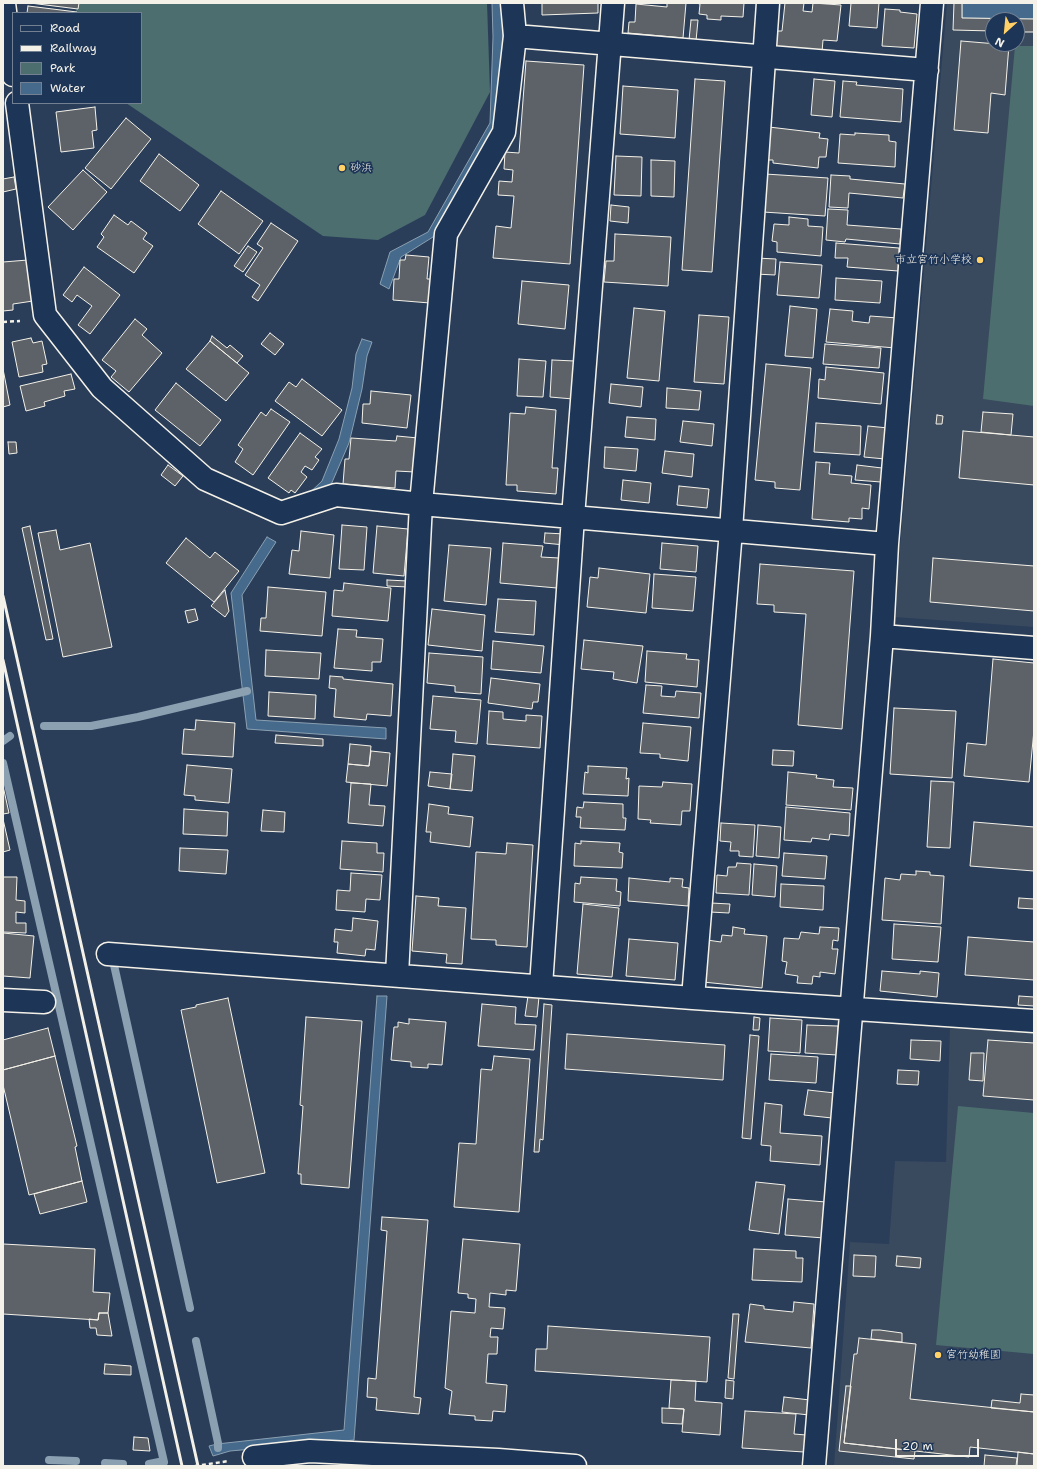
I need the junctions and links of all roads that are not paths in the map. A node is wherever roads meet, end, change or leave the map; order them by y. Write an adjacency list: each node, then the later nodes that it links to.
1 (4, 3): 9 (street)
2 (512, 3): 6 (street)
3 (613, 3): 7 (street)
4 (768, 3): 8 (street)
5 (932, 3): 10 (street)
6 (515, 36): 7 (street); 12 (street)
7 (610, 44): 8 (street); 13 (street)
8 (764, 56): 10 (street); 14 (street)
9 (12, 67)
10 (927, 70): 15 (street)
11 (17, 104): 12 (street)
12 (421, 504): 13 (street); 19 (street)
13 (573, 517): 14 (street); 20 (street)
14 (731, 530): 15 (street); 21 (street)
15 (887, 544): 16 (street)
16 (882, 636): 17 (street); 24 (street)
17 (1034, 648)
18 (108, 954): 19 (street)
19 (397, 975): 20 (street)
20 (541, 986): 21 (street)
21 (693, 998): 24 (street)
22 (3, 1000): 23 (street)
23 (44, 1002)
24 (853, 1008): 25 (street); 29 (street)
25 (1034, 1021)
26 (254, 1457): 27 (street)
27 (498, 1463): 28 (street)
28 (575, 1466)
29 (814, 1466)

